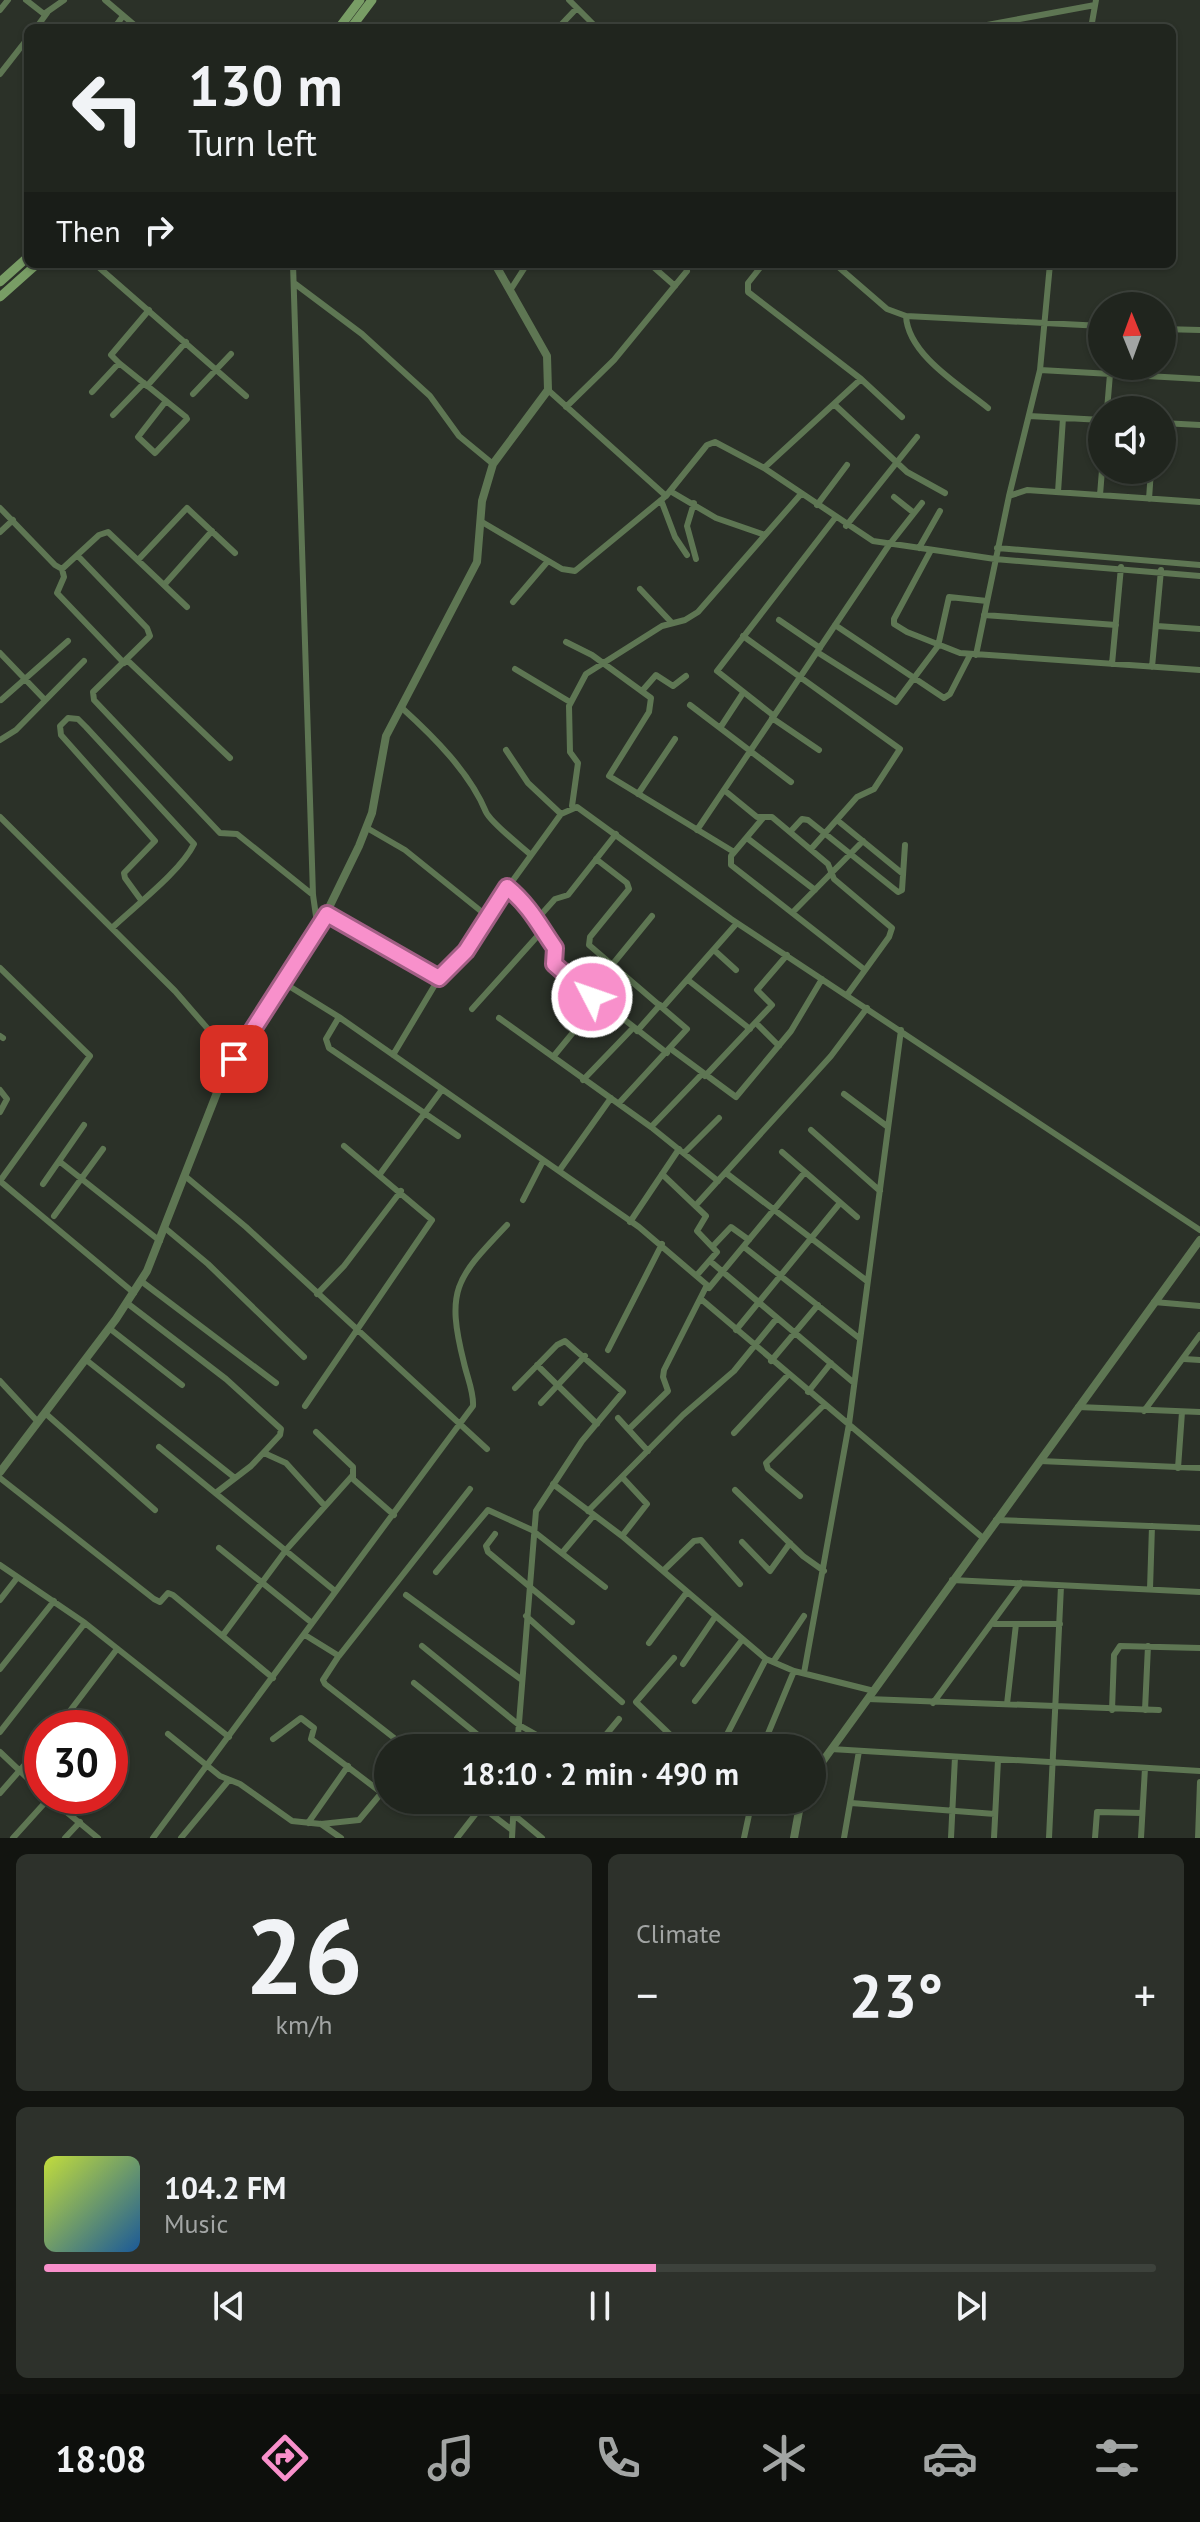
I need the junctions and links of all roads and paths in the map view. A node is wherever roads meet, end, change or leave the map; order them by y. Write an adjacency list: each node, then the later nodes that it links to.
1 (8, 0): 10 (street)
2 (26, 0): 11 (street)
3 (64, 0): 11 (street)
4 (105, 0): 12 (street)
5 (360, 0): 16 (main road)
6 (372, 0): 17 (main road)
7 (569, 0): 9 (street)
8 (1095, 3): 20 (street); 21 (street)
9 (577, 8): 18 (street); 19 (street)
10 (0, 10)
11 (47, 13): 13 (street)
12 (123, 16): 14 (street); 15 (street)
13 (39, 24)
14 (117, 24)
15 (133, 24)
16 (342, 24)
17 (354, 24)
18 (562, 24)
19 (593, 24)
20 (991, 24)
21 (1092, 24)
22 (24, 43): 23 (street)
23 (0, 74)
24 (24, 261): 35 (main road)
25 (33, 268): 39 (main road)
26 (100, 268): 40 (street)
27 (293, 268): 36 (street)
28 (498, 268): 38 (street)
29 (524, 268): 38 (street)
30 (655, 268): 37 (street)
31 (760, 268): 53 (street)
32 (840, 268): 41 (street)
33 (1050, 268): 42 (street)
34 (687, 271): 37 (street)
35 (0, 282)
36 (294, 283): 73 (street); 188 (street)
37 (675, 286): 62 (street)
38 (511, 289): 56 (street)
39 (0, 297)
40 (149, 310): 46 (street); 48 (street)
41 (906, 316): 42 (street); 63 (street)
42 (1044, 324): 43 (street); 50 (street)
43 (1088, 326)
44 (1176, 329): 45 (street)
45 (1200, 330)
46 (186, 342): 49 (street); 55 (street)
47 (231, 354): 49 (street)
48 (119, 363): 55 (street); 57 (street)
49 (216, 370): 58 (street); 59 (street)
50 (1040, 370): 51 (street); 65 (street)
51 (1088, 373)
52 (1176, 378): 54 (street)
53 (861, 379): 61 (street); 66 (street)
54 (1200, 379)
55 (146, 384): 60 (street); 64 (street)
56 (548, 390): 62 (street); 73 (street)
57 (92, 392)
58 (193, 394)
59 (246, 396)
60 (166, 401): 60 (street)
61 (835, 405): 72 (street); 75 (street)
62 (566, 407): 81 (street)
63 (988, 408)
64 (113, 415)
65 (1029, 416): 67 (street); 83 (street)
66 (902, 417)
67 (1063, 418): 68 (street); 78 (street)
68 (1088, 419)
69 (1176, 424): 70 (street)
70 (1200, 425)
71 (917, 437): 72 (street)
72 (896, 463): 79 (street); 96 (street)
73 (493, 464): 95 (street)
74 (847, 465): 89 (street)
75 (764, 468): 80 (street); 81 (street)
76 (1101, 484): 82 (street)
77 (1150, 484): 85 (street)
78 (1058, 492): 82 (street); 83 (street)
79 (945, 493)
80 (801, 494): 89 (street); 99 (street)
81 (666, 495): 86 (street); 105 (street); 111 (street)
82 (1100, 495): 85 (street)
83 (1009, 496): 102 (street)
84 (894, 497): 92 (street)
85 (1149, 499): 87 (street)
86 (690, 501): 99 (street); 107 (street)
87 (1200, 502)
88 (922, 503): 92 (street)
89 (817, 505): 93 (street)
90 (0, 508): 94 (street)
91 (940, 511): 101 (street)
92 (914, 513): 100 (street)
93 (835, 518): 96 (street); 130 (street)
94 (13, 520): 98 (street); 114 (street)
95 (482, 522): 111 (street); 154 (street)
96 (846, 526): 100 (street)
97 (212, 531): 104 (street); 110 (street); 118 (street)
98 (0, 532)
99 (765, 535): 125 (street)
100 (889, 545): 101 (street); 126 (street)
101 (919, 548): 103 (street)
102 (997, 548): 108 (street); 109 (street)
103 (931, 550): 108 (street); 133 (street)
104 (235, 553)
105 (687, 555)
106 (78, 556): 110 (street); 114 (street); 138 (street)
107 (696, 559)
108 (995, 559): 115 (street); 120 (street)
109 (1121, 559): 112 (street); 115 (street)
110 (138, 560): 118 (street)
111 (548, 561): 121 (street)
112 (1162, 562): 113 (street); 116 (street)
113 (1200, 565)
114 (62, 569): 138 (street)
115 (1120, 570): 116 (street); 127 (street)
116 (1161, 573): 117 (street); 128 (street)
117 (1200, 576)
118 (164, 585): 122 (street)
119 (640, 589): 125 (street)
120 (987, 601): 123 (street); 133 (street)
121 (513, 602)
122 (187, 607)
123 (984, 615): 127 (street); 136 (street)
124 (779, 620): 134 (street)
125 (672, 623): 140 (street)
126 (835, 625): 134 (street); 146 (street)
127 (1116, 625): 139 (street)
128 (1157, 626): 129 (street); 141 (street)
129 (1200, 629)
130 (743, 636): 145 (street); 149 (street)
131 (68, 641): 147 (street)
132 (566, 642): 140 (street)
133 (938, 646): 136 (street); 146 (street)
134 (818, 650): 145 (street); 146 (street)
135 (0, 653): 147 (street)
136 (973, 655): 139 (street); 146 (street)
137 (84, 661): 151 (street)
138 (126, 661): 162 (street); 188 (street)
139 (1112, 664): 141 (street)
140 (602, 666): 148 (street); 152 (street)
141 (1152, 667): 143 (street)
142 (515, 669): 152 (street)
143 (1200, 670)
144 (686, 676): 148 (street)
145 (800, 677): 155 (street); 170 (street)
146 (915, 679)
147 (26, 680): 150 (street); 151 (street)
148 (642, 691): 165 (street)
149 (743, 693): 155 (street); 156 (street)
150 (1, 700)
151 (45, 700): 158 (street)
152 (570, 702): 166 (street)
153 (690, 705): 156 (street)
154 (402, 708): 171 (street); 182 (street)
155 (773, 717): 160 (street); 161 (street)
156 (720, 728): 161 (street)
157 (675, 739): 165 (street)
158 (0, 740)
159 (506, 750): 167 (street)
160 (819, 750)
161 (750, 751): 163 (street); 164 (street)
162 (230, 758)
163 (791, 782)
164 (724, 790): 169 (street); 172 (street)
165 (638, 794): 172 (street)
166 (572, 806): 167 (street); 175 (street)
167 (561, 814): 182 (street)
168 (0, 817): 196 (street)
169 (763, 818): 173 (street); 176 (street)
170 (837, 820): 174 (street); 177 (street)
171 (367, 828): 191 (street); 192 (street)
172 (697, 830): 180 (street)
173 (790, 832): 174 (street); 179 (street)
174 (824, 833): 179 (street); 181 (street)
175 (616, 834): 183 (street); 195 (street)
176 (747, 838): 180 (street); 187 (street)
177 (863, 841): 181 (street); 185 (street)
178 (905, 845): 185 (street)
179 (811, 849): 184 (street)
180 (734, 852): 190 (street)
181 (849, 854): 184 (street); 185 (street)
182 (531, 855): 186 (street)
183 (596, 859): 194 (street); 201 (street)
184 (832, 873): 187 (street); 204 (street)
185 (903, 874)
186 (507, 887): 192 (street); 194 (street)
187 (815, 890): 190 (street)
188 (313, 895): 197 (street)
189 (141, 900): 189 (street); 196 (street)
190 (793, 912): 204 (street)
191 (327, 914): 197 (street); 205 (street)
192 (487, 916): 205 (street)
193 (652, 916): 201 (street)
194 (538, 918): 198 (street)
195 (737, 923): 199 (street); 200 (street)
196 (112, 928): 224 (street)
197 (318, 930): 208 (street)
198 (542, 931): 210 (street); 213 (street)
199 (714, 950): 203 (street); 207 (street)
200 (787, 955): 206 (street); 216 (street)
201 (612, 965): 211 (street)
202 (0, 968): 253 (street)
203 (736, 970)
204 (865, 970): 209 (street)
205 (439, 978): 222 (street)
206 (822, 979): 209 (street); 220 (street)
207 (688, 980): 211 (street); 217 (street)
208 (284, 983): 214 (street); 224 (street)
209 (847, 995): 212 (street)
210 (598, 1002): 218 (street); 223 (street)
211 (662, 1006): 218 (street); 221 (street)
212 (867, 1008): 219 (street); 248 (street)
213 (472, 1009)
214 (339, 1017): 222 (street); 233 (street)
215 (499, 1018): 223 (street)
216 (756, 1023): 217 (street); 220 (street)
217 (750, 1029): 225 (street)
218 (635, 1030): 221 (street); 226 (street)
219 (901, 1030): 237 (street); 267 (street)
220 (779, 1046): 225 (street)
221 (669, 1051): 225 (street); 231 (street)
222 (393, 1055): 228 (street)
223 (553, 1057): 226 (street)
224 (234, 1059): 251 (street)
225 (703, 1075): 236 (street)
226 (583, 1080): 230 (street)
227 (0, 1090): 232 (street)
228 (441, 1091): 233 (street); 245 (street)
229 (844, 1094): 237 (street)
230 (611, 1098): 231 (street); 246 (street)
231 (619, 1103): 236 (street)
232 (0, 1112)
233 (424, 1115): 239 (street); 249 (street)
234 (719, 1118): 242 (street)
235 (84, 1125): 244 (street)
236 (651, 1127): 242 (street)
237 (888, 1127): 257 (street)
238 (811, 1130): 257 (street)
239 (458, 1136)
240 (344, 1146): 249 (street)
241 (103, 1149): 252 (street)
242 (682, 1151): 250 (street); 254 (street)
243 (782, 1152): 247 (street)
244 (59, 1161): 252 (street); 255 (street)
245 (543, 1161): 246 (street); 258 (street)
246 (559, 1171): 264 (street)
247 (805, 1172): 259 (street); 261 (street)
248 (726, 1173): 254 (street); 261 (street)
249 (380, 1174): 256 (street)
250 (662, 1174): 260 (street); 264 (street)
251 (185, 1176): 266 (street); 282 (street)
252 (81, 1179): 262 (street); 270 (street)
253 (0, 1181): 281 (street)
254 (718, 1181): 260 (street)
255 (43, 1184)
256 (401, 1191): 282 (street); 292 (street)
257 (880, 1192): 279 (street)
258 (523, 1200)
259 (840, 1203): 263 (street); 268 (street)
260 (696, 1205): 273 (street)
261 (774, 1209): 268 (street); 271 (street)
262 (54, 1216)
263 (857, 1217)
264 (630, 1222): 272 (street)
265 (507, 1225): 324 (street)
266 (165, 1228): 270 (street); 299 (street)
267 (1200, 1230)
268 (810, 1239): 277 (street); 279 (street)
269 (1200, 1240): 285 (street)
270 (160, 1241): 278 (street)
271 (747, 1243): 273 (street); 275 (street); 277 (street)
272 (662, 1244): 276 (street); 297 (street)
273 (713, 1246): 274 (street)
274 (710, 1261): 275 (street); 276 (street)
275 (723, 1272): 280 (street); 284 (street)
276 (697, 1275): 280 (street)
277 (781, 1276): 284 (street); 287 (street)
278 (141, 1281): 281 (street); 308 (street)
279 (867, 1281): 295 (street)
280 (709, 1288): 283 (street)
281 (134, 1293): 286 (street)
282 (317, 1294): 292 (street)
283 (701, 1299): 291 (street); 327 (street)
284 (758, 1302): 289 (street); 291 (street)
285 (1154, 1302): 288 (street); 317 (street)
286 (127, 1303): 290 (street); 333 (street)
287 (818, 1305): 293 (street); 295 (street)
288 (1200, 1306)
289 (777, 1318): 293 (street); 296 (street)
290 (109, 1328): 300 (street); 310 (street)
291 (736, 1330): 296 (street)
292 (356, 1331): 316 (street); 324 (street)
293 (795, 1333): 303 (street); 304 (street)
294 (1200, 1335): 301 (street)
295 (859, 1338): 309 (street)
296 (755, 1347): 303 (street); 332 (street)
297 (608, 1350)
298 (585, 1356): 305 (street); 311 (street); 325 (street)
299 (304, 1357)
300 (85, 1359): 321 (street); 340 (street)
301 (1184, 1359): 302 (street); 318 (street)
302 (1200, 1360)
303 (771, 1361): 306 (street)
304 (831, 1363): 309 (street); 313 (street)
305 (537, 1365): 311 (street); 312 (street)
306 (788, 1375): 313 (street); 329 (street)
307 (0, 1381): 323 (street)
308 (276, 1383)
309 (854, 1383): 326 (street)
310 (182, 1385)
311 (557, 1385): 314 (street); 325 (street)
312 (515, 1388)
313 (808, 1392): 315 (street)
314 (541, 1403)
315 (824, 1405): 326 (street); 345 (street)
316 (305, 1406)
317 (1078, 1407): 318 (street); 334 (street)
318 (1144, 1411): 319 (street)
319 (1182, 1412): 320 (street); 335 (street)
320 (1200, 1412)
321 (45, 1413): 323 (street); 347 (street)
322 (618, 1418): 327 (street)
323 (38, 1422): 337 (street)
324 (460, 1422): 331 (street); 349 (street)
325 (597, 1424): 341 (street)
326 (849, 1424): 356 (street); 364 (street)
327 (629, 1429): 332 (street)
328 (316, 1432): 338 (street)
329 (734, 1433)
330 (159, 1447): 344 (street)
331 (487, 1449)
332 (648, 1451): 339 (street)
333 (264, 1453): 340 (street); 346 (street)
334 (1039, 1461): 335 (street); 350 (street)
335 (1178, 1468): 336 (street)
336 (1200, 1468)
337 (0, 1475): 390 (street)
338 (353, 1475): 346 (street); 349 (street)
339 (622, 1477): 348 (street); 355 (street)
340 (235, 1478): 344 (street)
341 (553, 1484): 348 (street); 353 (street)
342 (470, 1489): 398 (street)
343 (735, 1490): 358 (street)
344 (217, 1492): 360 (street)
345 (800, 1496)
346 (324, 1505): 360 (street)
347 (155, 1510)
348 (591, 1513): 355 (street); 361 (street)
349 (394, 1515): 375 (street)
350 (995, 1520): 351 (street); 356 (street)
351 (1152, 1526): 352 (street); 374 (street)
352 (1200, 1528)
353 (532, 1530): 361 (street); 365 (street); 371 (street)
354 (495, 1534): 371 (street)
355 (622, 1536): 363 (street)
356 (983, 1538): 367 (street)
357 (742, 1542): 358 (street)
358 (790, 1543): 364 (street)
359 (219, 1548): 368 (street)
360 (286, 1550): 368 (street); 375 (street)
361 (562, 1553): 373 (street)
362 (0, 1565): 366 (street)
363 (663, 1571): 370 (street); 376 (street)
364 (824, 1571): 404 (street)
365 (436, 1572)
366 (17, 1578): 379 (street); 380 (street)
367 (952, 1580): 369 (street); 408 (street)
368 (261, 1583): 386 (street); 390 (street)
369 (1021, 1583): 372 (street); 387 (street)
370 (740, 1584)
371 (528, 1585): 381 (street); 384 (street)
372 (1061, 1586): 374 (street); 389 (street)
373 (605, 1587)
374 (1150, 1589): 377 (street)
375 (335, 1591): 386 (street)
376 (687, 1592): 383 (street); 393 (street)
377 (1200, 1592)
378 (406, 1595): 406 (street)
379 (0, 1600)
380 (54, 1601): 385 (street); 402 (street)
381 (526, 1616): 406 (street); 411 (street)
382 (804, 1616): 400 (street)
383 (715, 1617): 392 (street); 401 (street)
384 (572, 1622)
385 (85, 1623): 397 (street); 421 (street)
386 (312, 1623): 391 (street)
387 (994, 1624): 388 (street); 412 (street)
388 (1016, 1624): 389 (street); 413 (street)
389 (1060, 1624): 414 (street)
390 (223, 1635): 405 (street)
391 (305, 1635): 398 (street); 405 (street)
392 (742, 1640): 400 (street); 410 (street)
393 (649, 1643)
394 (422, 1646): 420 (street)
395 (1148, 1646): 396 (street); 416 (street); 417 (street)
396 (1200, 1648)
397 (117, 1649): 415 (street); 431 (street)
398 (338, 1657): 423 (street)
399 (674, 1658): 428 (street)
400 (770, 1661): 403 (street); 429 (street)
401 (683, 1664)
402 (0, 1669)
403 (794, 1671): 404 (street); 430 (street)
404 (804, 1673): 408 (street)
405 (273, 1678): 431 (street)
406 (522, 1680): 420 (street)
407 (414, 1683): 424 (street)
408 (874, 1691): 409 (street)
409 (868, 1699): 412 (street); 433 (street)
410 (695, 1701)
411 (622, 1702)
412 (933, 1703): 413 (street)
413 (1007, 1704): 414 (street)
414 (1056, 1706): 416 (street); 439 (street)
415 (71, 1710)
416 (1112, 1710): 417 (street)
417 (1145, 1710): 418 (street)
418 (1159, 1710)
419 (619, 1719): 427 (street)
420 (519, 1725): 425 (street); 426 (street)
421 (0, 1732)
422 (168, 1734): 442 (street)
423 (389, 1734)
424 (477, 1734)
425 (518, 1734)
426 (535, 1734)
427 (607, 1734)
428 (668, 1734)
429 (730, 1734)
430 (768, 1734)
431 (229, 1737): 442 (street)
432 (273, 1739): 441 (street)
433 (831, 1749): 434 (street); 436 (street)
434 (859, 1751): 437 (street); 451 (street)
435 (0, 1752): 444 (street)
436 (826, 1756)
437 (955, 1757): 438 (street); 453 (street)
438 (998, 1760): 439 (street); 462 (street)
439 (1054, 1763): 443 (street); 480 (street)
440 (24, 1766): 444 (street)
441 (348, 1766): 449 (street); 464 (street)
442 (208, 1767): 447 (street); 470 (street)
443 (1145, 1768): 445 (street); 454 (street)
444 (20, 1771): 446 (street); 450 (street)
445 (1200, 1771)
446 (24, 1775)
447 (229, 1780): 464 (street); 471 (street)
448 (1200, 1782): 483 (street)
449 (374, 1787)
450 (0, 1793)
451 (851, 1803): 453 (street); 477 (street)
452 (374, 1804): 465 (street)
453 (952, 1812): 462 (street); 478 (street)
454 (1142, 1813): 481 (street); 482 (street)
455 (34, 1814): 467 (street)
456 (70, 1814): 463 (street)
457 (476, 1814): 473 (street)
458 (489, 1814): 466 (street)
459 (513, 1814): 466 (street); 474 (street)
460 (749, 1814): 475 (street)
461 (798, 1814): 476 (street)
462 (995, 1814): 479 (street)
463 (80, 1822): 468 (street); 469 (street)
464 (308, 1823): 465 (street)
465 (321, 1824): 472 (street)
466 (512, 1834)
467 (13, 1838)
468 (65, 1838)
469 (98, 1838)
470 (153, 1838)
471 (181, 1838)
472 (341, 1838)
473 (457, 1838)
474 (542, 1838)
475 (744, 1838)
476 (794, 1838)
477 (844, 1838)
478 (951, 1838)
479 (994, 1838)
480 (1049, 1838)
481 (1095, 1838)
482 (1141, 1838)
483 (1198, 1838)

